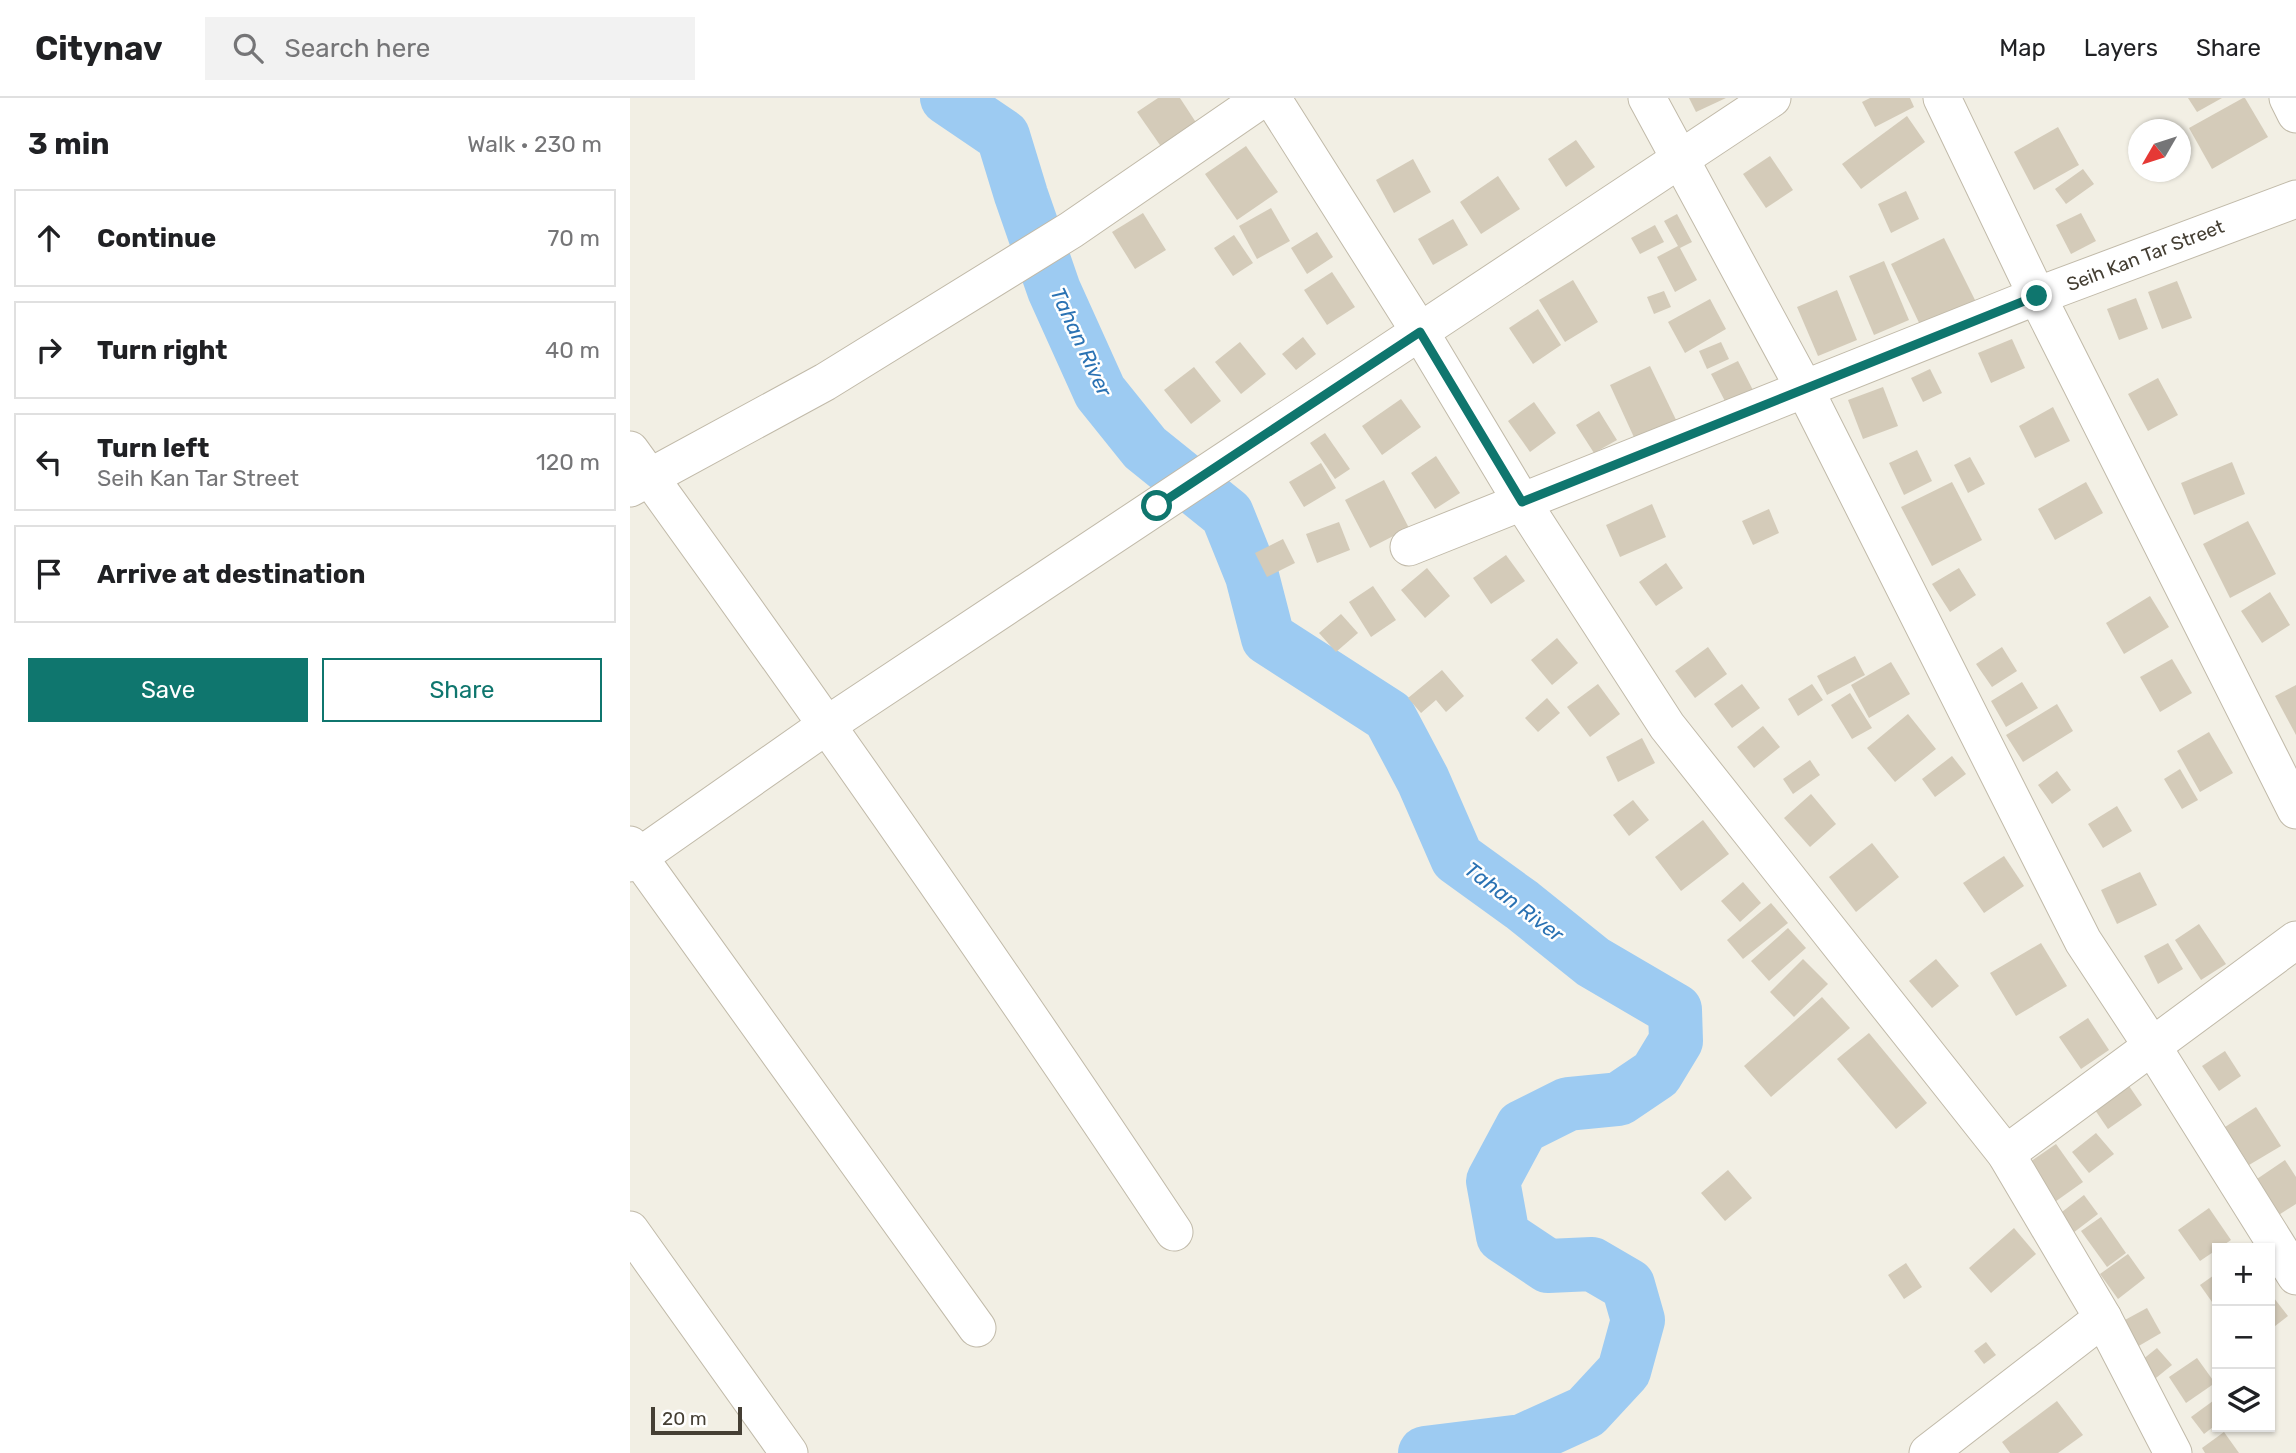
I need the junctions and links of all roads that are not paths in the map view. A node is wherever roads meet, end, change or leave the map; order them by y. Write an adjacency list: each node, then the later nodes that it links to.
1 (1264, 98): 13 (street)
2 (1272, 98): 11 (street)
3 (1647, 98): 8 (street)
4 (1772, 98): 8 (street)
5 (1941, 98): 10 (street)
6 (2288, 98): 7 (street)
7 (2296, 114)
8 (1681, 159): 11 (street); 12 (street)
9 (2296, 199): 10 (street, Seih Kan Tar Street)
10 (2037, 296): 12 (street, Seih Kan Tar Street); 17 (street)
11 (1420, 332): 14 (street); 16 (street)
12 (1804, 388): 14 (street, Seih Kan Tar Street); 20 (street)
13 (636, 472): 16 (street)
14 (1522, 502): 15 (street, Seih Kan Tar Street); 21 (street)
15 (1409, 547)
16 (827, 725): 18 (street); 23 (street)
17 (2296, 810)
18 (633, 855): 26 (street)
19 (2296, 940): 20 (street)
20 (2152, 1046): 21 (street); 24 (street)
21 (2006, 1154): 25 (street)
22 (630, 1230): 27 (street)
23 (1174, 1232)
24 (2296, 1276)
25 (2103, 1318): 28 (street); 29 (street)
26 (977, 1328)
27 (789, 1453)
28 (1928, 1453)
29 (2173, 1453)

